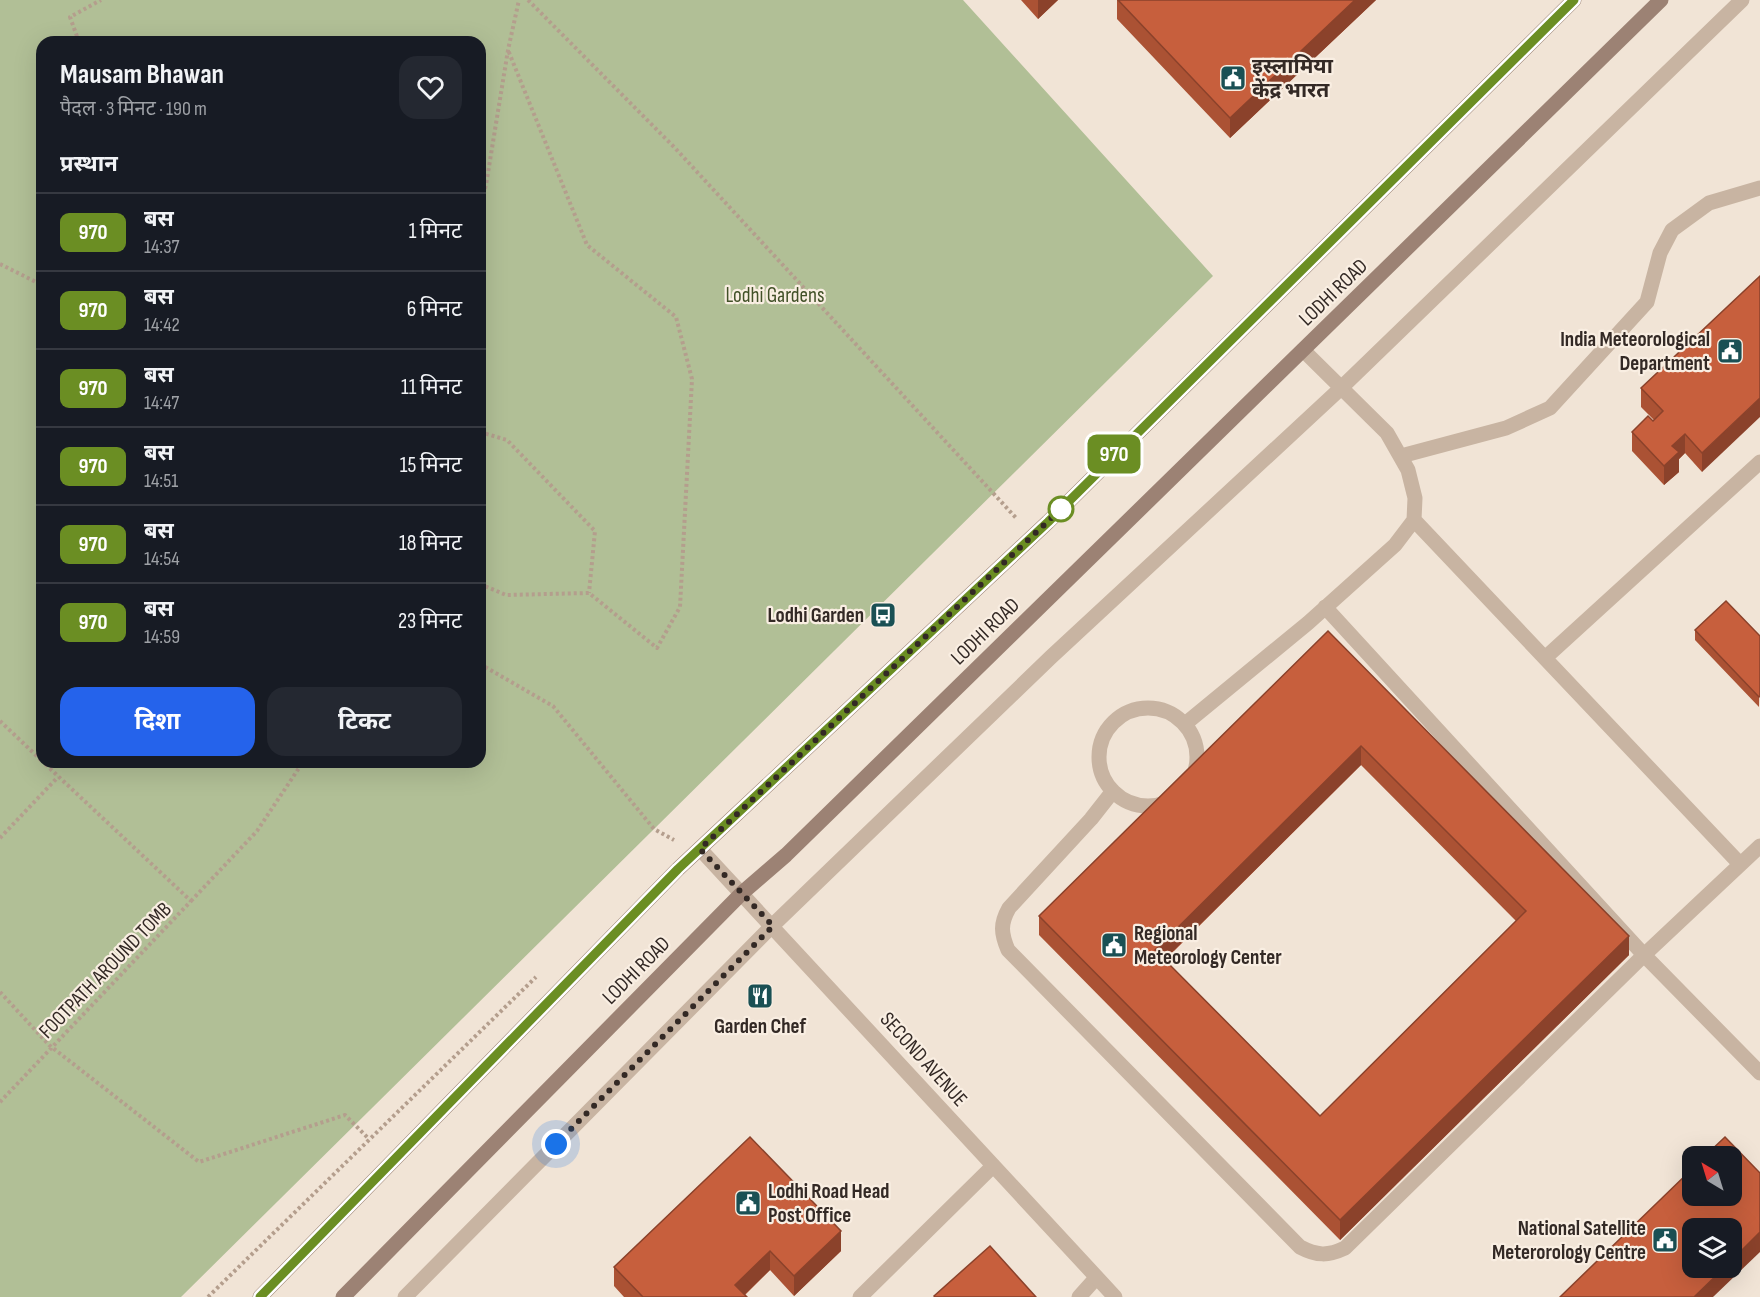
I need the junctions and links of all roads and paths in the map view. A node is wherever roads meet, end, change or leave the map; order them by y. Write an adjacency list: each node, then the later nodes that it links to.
1 (101, 0): 7 (path)
2 (519, 0): 8 (path)
3 (528, 0): 19 (path)
4 (1574, 0): 19 (main road, LODHI ROAD)
5 (1661, 0): 13 (main road, LODHI ROAD)
6 (1742, 0): 14 (street)
7 (77, 36)
8 (508, 50): 9 (path); 21 (path)
9 (486, 186)
10 (1760, 188): 16 (street)
11 (0, 264): 12 (path)
12 (36, 282)
13 (1303, 350): 14 (street); 38 (main road, LODHI ROAD)
14 (1340, 388): 16 (street); 40 (street)
15 (486, 434): 21 (path)
16 (1401, 456): 18 (street)
17 (1760, 462): 23 (street)
18 (1414, 520): 22 (street); 23 (street)
19 (1033, 536): 36 (main road, LODHI ROAD)
20 (486, 587): 21 (path)
21 (589, 593)
22 (1325, 607): 26 (street); 41 (street)
23 (1545, 658): 37 (street)
24 (486, 667): 33 (path)
25 (0, 721): 27 (path, FOOTPATH AROUND TOMB)
26 (1185, 724): 31 (street); 31 (street)
27 (36, 755)
28 (49, 768): 30 (path, FOOTPATH AROUND TOMB)
29 (299, 768): 39 (path)
30 (58, 777): 32 (path); 39 (path, FOOTPATH AROUND TOMB)
31 (1113, 791): 41 (street)
32 (0, 838)
33 (675, 840): 35 (path); 36 (path)
34 (1760, 846): 37 (street)
35 (669, 847)
36 (700, 849): 38 (street, SECOND AVENUE); 51 (main road, LODHI ROAD)
37 (1740, 864): 41 (street)
38 (742, 893): 40 (street, SECOND AVENUE); 52 (main road, LODHI ROAD)
39 (190, 901): 44 (path, FOOTPATH AROUND TOMB)
40 (773, 926): 48 (street, SECOND AVENUE); 53 (street)
41 (1644, 955): 45 (street)
42 (540, 972): 47 (path)
43 (0, 992): 44 (path)
44 (52, 1047): 46 (path, FOOTPATH AROUND TOMB); 47 (path)
45 (1760, 1073)
46 (0, 1102)
47 (369, 1139): 50 (path)
48 (993, 1166): 49 (street, SECOND AVENUE); 54 (street)
49 (1096, 1278): 55 (street); 56 (street, SECOND AVENUE)
50 (208, 1297)
51 (260, 1297)
52 (343, 1297)
53 (405, 1297)
54 (860, 1297)
55 (1079, 1297)
56 (1115, 1297)

